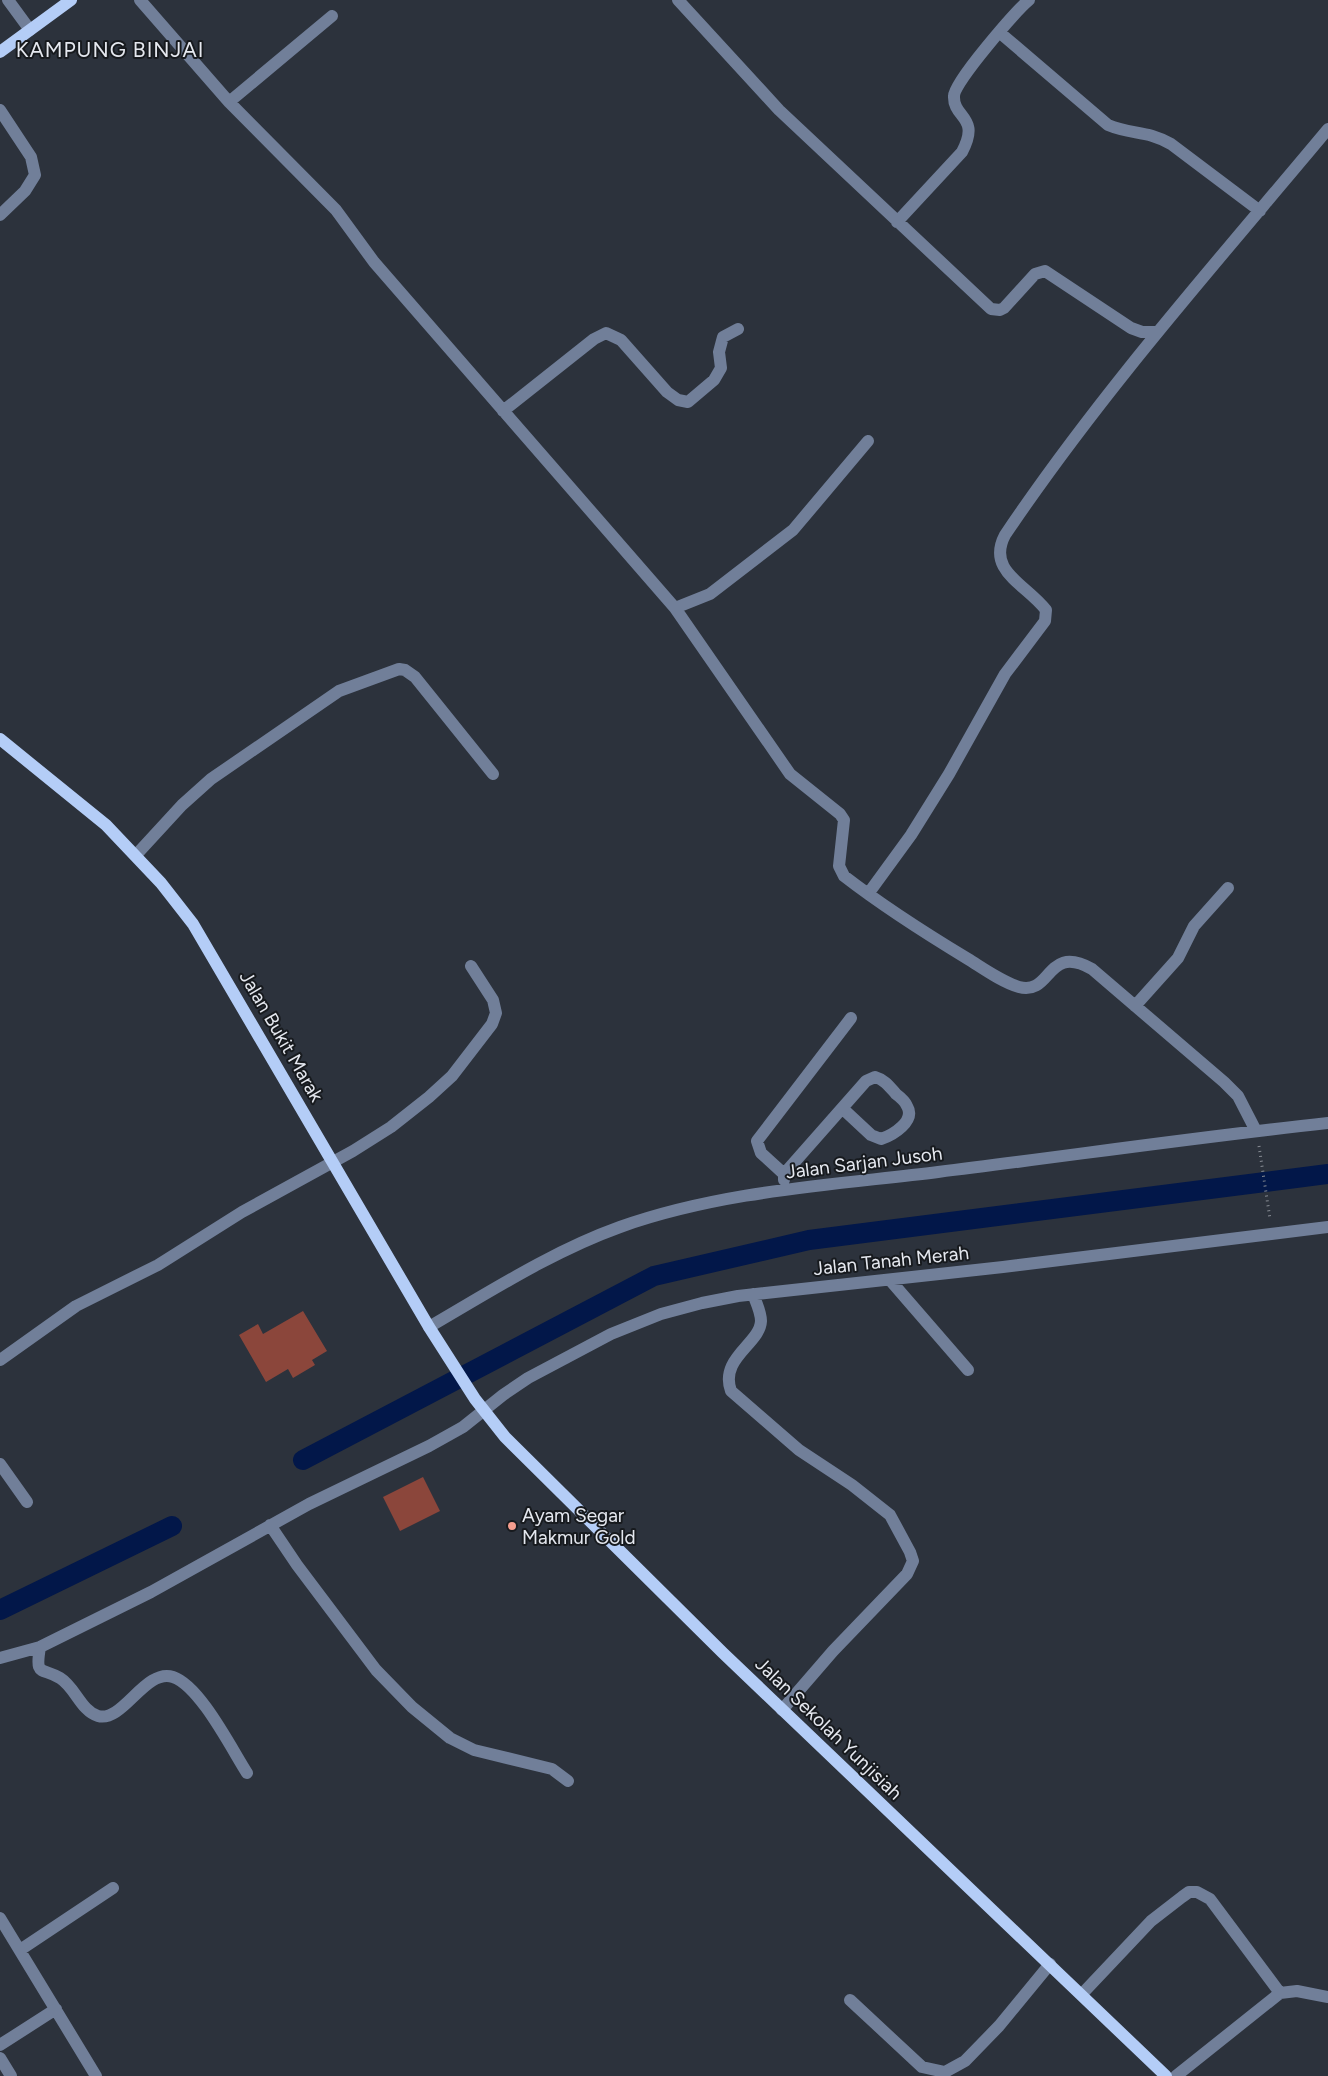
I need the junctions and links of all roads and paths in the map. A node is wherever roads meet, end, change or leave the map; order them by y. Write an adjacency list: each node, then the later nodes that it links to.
1 (8, 0): 7 (street)
2 (71, 0): 7 (main road)
3 (140, 0): 10 (street)
4 (678, 0): 15 (street)
5 (1029, 0): 8 (street)
6 (332, 16): 10 (street)
7 (30, 30): 9 (main road)
8 (999, 32): 13 (street); 15 (street)
9 (0, 52)
10 (229, 102): 18 (street)
11 (0, 110): 14 (street)
12 (1328, 129): 13 (street)
13 (1260, 211): 17 (street)
14 (0, 215)
15 (897, 222): 17 (street)
16 (738, 329): 18 (street)
17 (1156, 332): 25 (street)
18 (504, 411): 20 (street)
19 (868, 441): 20 (street)
20 (675, 608): 25 (street)
21 (0, 739): 23 (main road, Jalan Bukit Marak)
22 (493, 774): 23 (street)
23 (136, 855): 33 (main road, Jalan Bukit Marak)
24 (1228, 888): 27 (street)
25 (868, 894): 27 (street)
26 (471, 966): 33 (street)
27 (1135, 1006): 31 (street)
28 (851, 1018): 34 (street)
29 (842, 1108): 29 (street); 34 (street)
30 (1328, 1123): 31 (street, Jalan Sarjan Jusoh)
31 (1256, 1131): 35 (street, Jalan Sarjan Jusoh)
32 (1260, 1150): 36 (path)
33 (334, 1162): 40 (main road, Jalan Bukit Marak); 41 (street)
34 (784, 1174): 35 (street)
35 (786, 1191): 40 (street, Jalan Sarjan Jusoh)
36 (1269, 1210)
37 (1328, 1227): 38 (street, Jalan Tanah Merah)
38 (890, 1280): 39 (street, Jalan Tanah Merah); 42 (street)
39 (753, 1294): 44 (street, Jalan Tanah Merah); 50 (street)
40 (429, 1327): 43 (main road, Jalan Bukit Marak)
41 (0, 1360)
42 (968, 1370)
43 (475, 1399): 44 (main road, Jalan Sekolah Yunjisiah)
44 (484, 1411): 47 (street, Jalan Tanah Merah); 50 (main road, Jalan Sekolah Yunjisiah)
45 (0, 1464): 46 (street)
46 (27, 1502)
47 (270, 1525): 48 (street, Jalan Tanah Merah); 52 (street)
48 (40, 1647): 49 (street, Jalan Tanah Merah); 51 (street)
49 (0, 1658)
50 (782, 1710): 56 (main road, Jalan Sekolah Yunjisiah)
51 (247, 1773)
52 (568, 1781)
53 (113, 1888): 55 (street)
54 (0, 1918): 55 (street)
55 (20, 1950): 61 (street)
56 (1050, 1964): 58 (main road, Jalan Sekolah Yunjisiah); 60 (street)
57 (1280, 1993): 58 (street); 59 (street); 67 (street)
58 (1082, 1994): 66 (main road, Jalan Sekolah Yunjisiah)
59 (1328, 1997)
60 (850, 2000)
61 (56, 2009): 62 (street); 65 (street)
62 (0, 2045)
63 (0, 2058): 64 (street)
64 (11, 2076)
65 (96, 2076)
66 (1166, 2076)
67 (1176, 2076)

